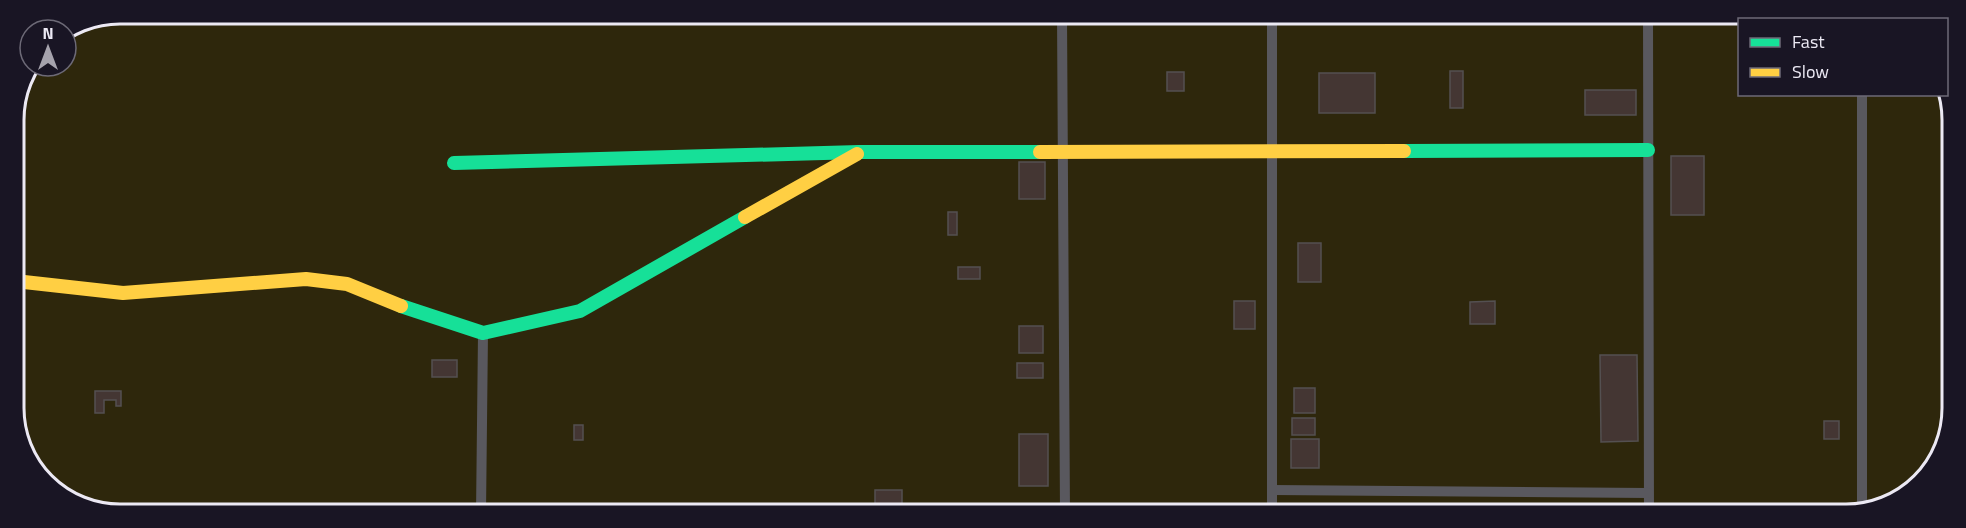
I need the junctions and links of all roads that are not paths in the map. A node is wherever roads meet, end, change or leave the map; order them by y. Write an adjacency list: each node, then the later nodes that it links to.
1 (1062, 24): 7 (street)
2 (1272, 24): 8 (street)
3 (1648, 24): 5 (street)
4 (1862, 96): 14 (street)
5 (1648, 150): 8 (street); 13 (street)
6 (859, 152): 7 (street); 9 (street); 11 (street)
7 (1062, 152): 8 (street); 16 (street)
8 (1272, 152): 12 (street)
9 (454, 163)
10 (24, 282): 11 (street)
11 (483, 333): 15 (street)
12 (1272, 490): 13 (street); 17 (street)
13 (1648, 494): 18 (street)
14 (1862, 502)
15 (481, 504)
16 (1065, 504)
17 (1272, 504)
18 (1648, 504)

